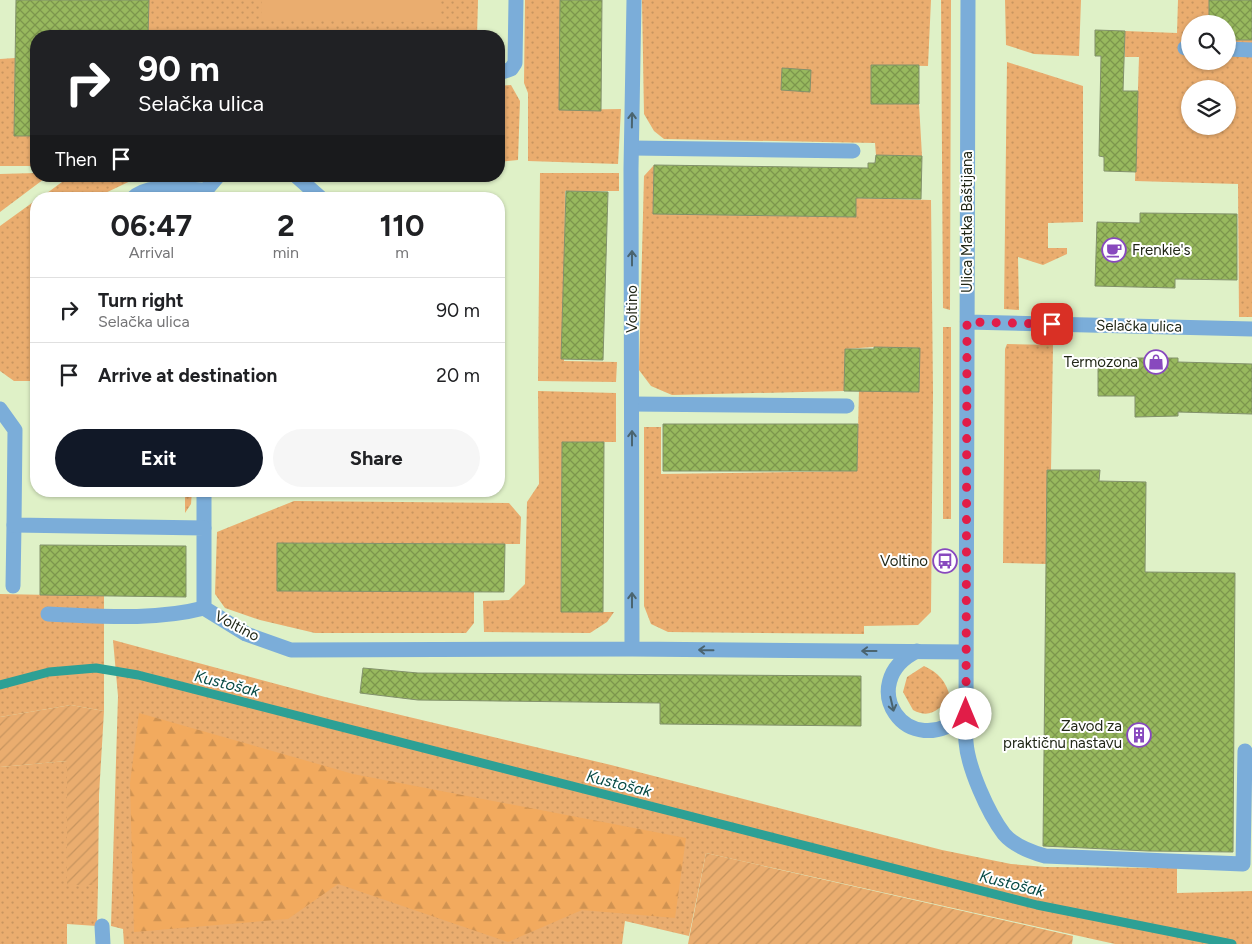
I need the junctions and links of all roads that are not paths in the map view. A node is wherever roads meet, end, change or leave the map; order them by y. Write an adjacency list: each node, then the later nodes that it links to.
1 (516, 0): 6 (street)
2 (634, 0): 7 (street, Voltino, one-way to 2)
3 (968, 0): 13 (street, Ulica Matka Baštijana)
4 (1236, 49): 5 (street)
5 (1252, 50)
6 (505, 71)
7 (632, 148): 8 (street); 15 (street, Voltino, one-way to 7)
8 (853, 151)
9 (303, 182): 12 (street)
10 (144, 192): 11 (street)
11 (185, 192)
12 (314, 192)
13 (967, 322): 14 (street, Selačka ulica); 26 (street, Ulica Matka Baštijana)
14 (1252, 329)
15 (632, 404): 16 (street); 24 (street, Voltino, one-way to 15)
16 (847, 406)
17 (0, 408): 19 (street)
18 (204, 497): 20 (street, Voltino)
19 (14, 525): 20 (street); 21 (street)
20 (204, 528): 22 (street, Voltino)
21 (13, 586)
22 (204, 608): 23 (street); 24 (street, Voltino)
23 (48, 614)
24 (632, 649): 25 (street, Voltino, one-way to 24)
25 (917, 651): 26 (street, Voltino); 27 (street, one-way to 27)
26 (966, 652): 27 (street, Ulica Matka Baštijana)
27 (966, 714): 28 (street, Ulica Matka Baštijana)
28 (1244, 751)
29 (102, 926): 30 (street)
30 (104, 944)

